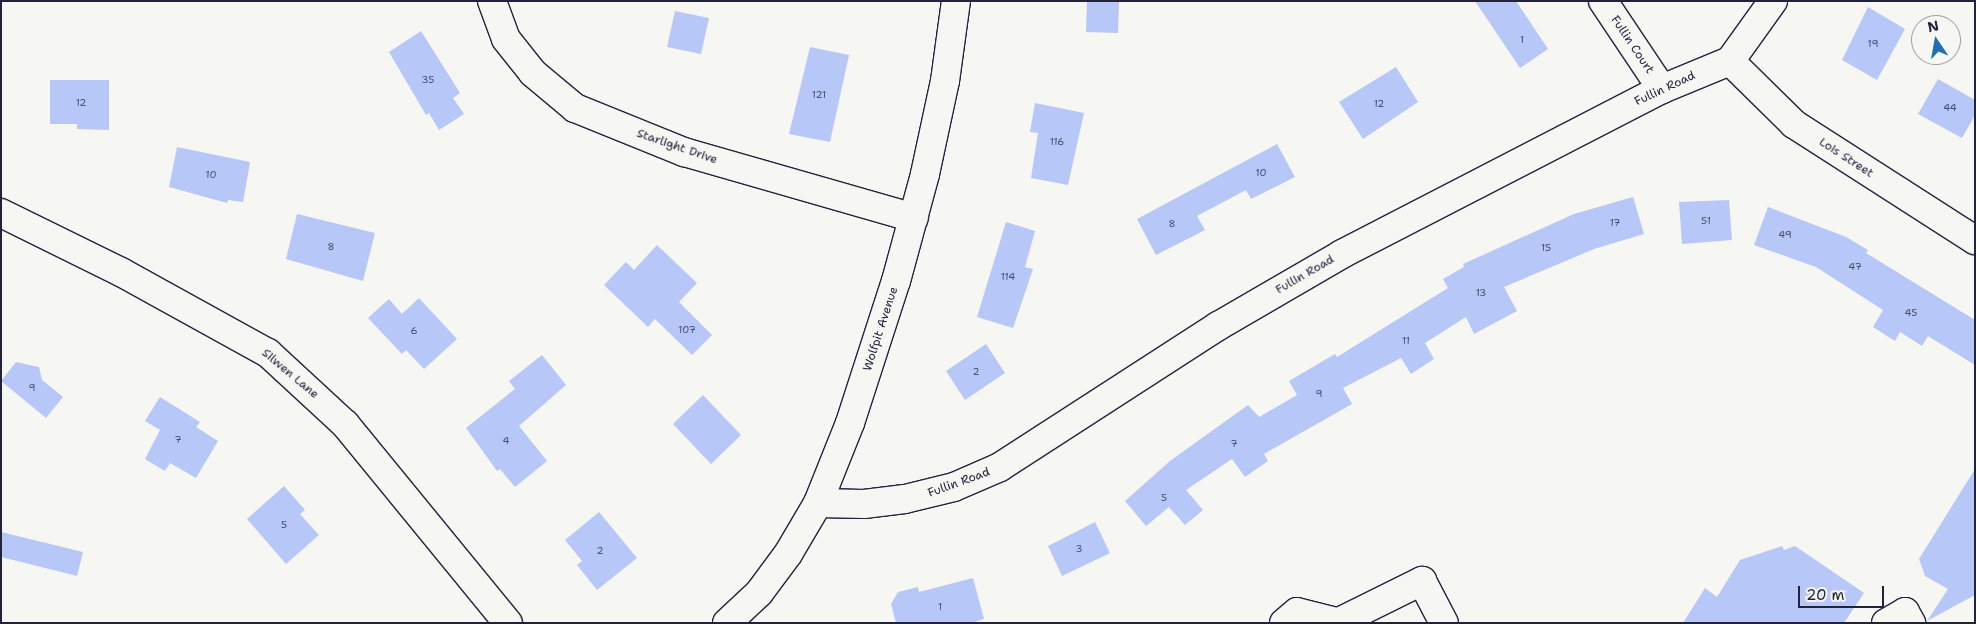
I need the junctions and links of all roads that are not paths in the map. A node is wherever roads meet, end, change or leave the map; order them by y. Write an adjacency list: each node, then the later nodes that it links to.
1 (492, 1): 8 (street, Starlight Drive)
2 (956, 1): 8 (street, Wolfpit Avenue)
3 (1602, 1): 6 (street, Fullin Court)
4 (1773, 1): 5 (street)
5 (1730, 61): 6 (street, Fullin Road); 9 (street, Lois Street)
6 (1662, 89): 10 (street, Fullin Road)
7 (1, 213): 12 (street, Silwen Lane)
8 (914, 218): 10 (street, Wolfpit Avenue)
9 (1975, 240)
10 (818, 503): 13 (street, Wolfpit Avenue)
11 (1340, 622): 14 (street); 15 (street)
12 (508, 623)
13 (728, 623)
14 (1284, 623)
15 (1444, 623)
16 (1886, 623): 17 (street)
17 (1911, 623)

